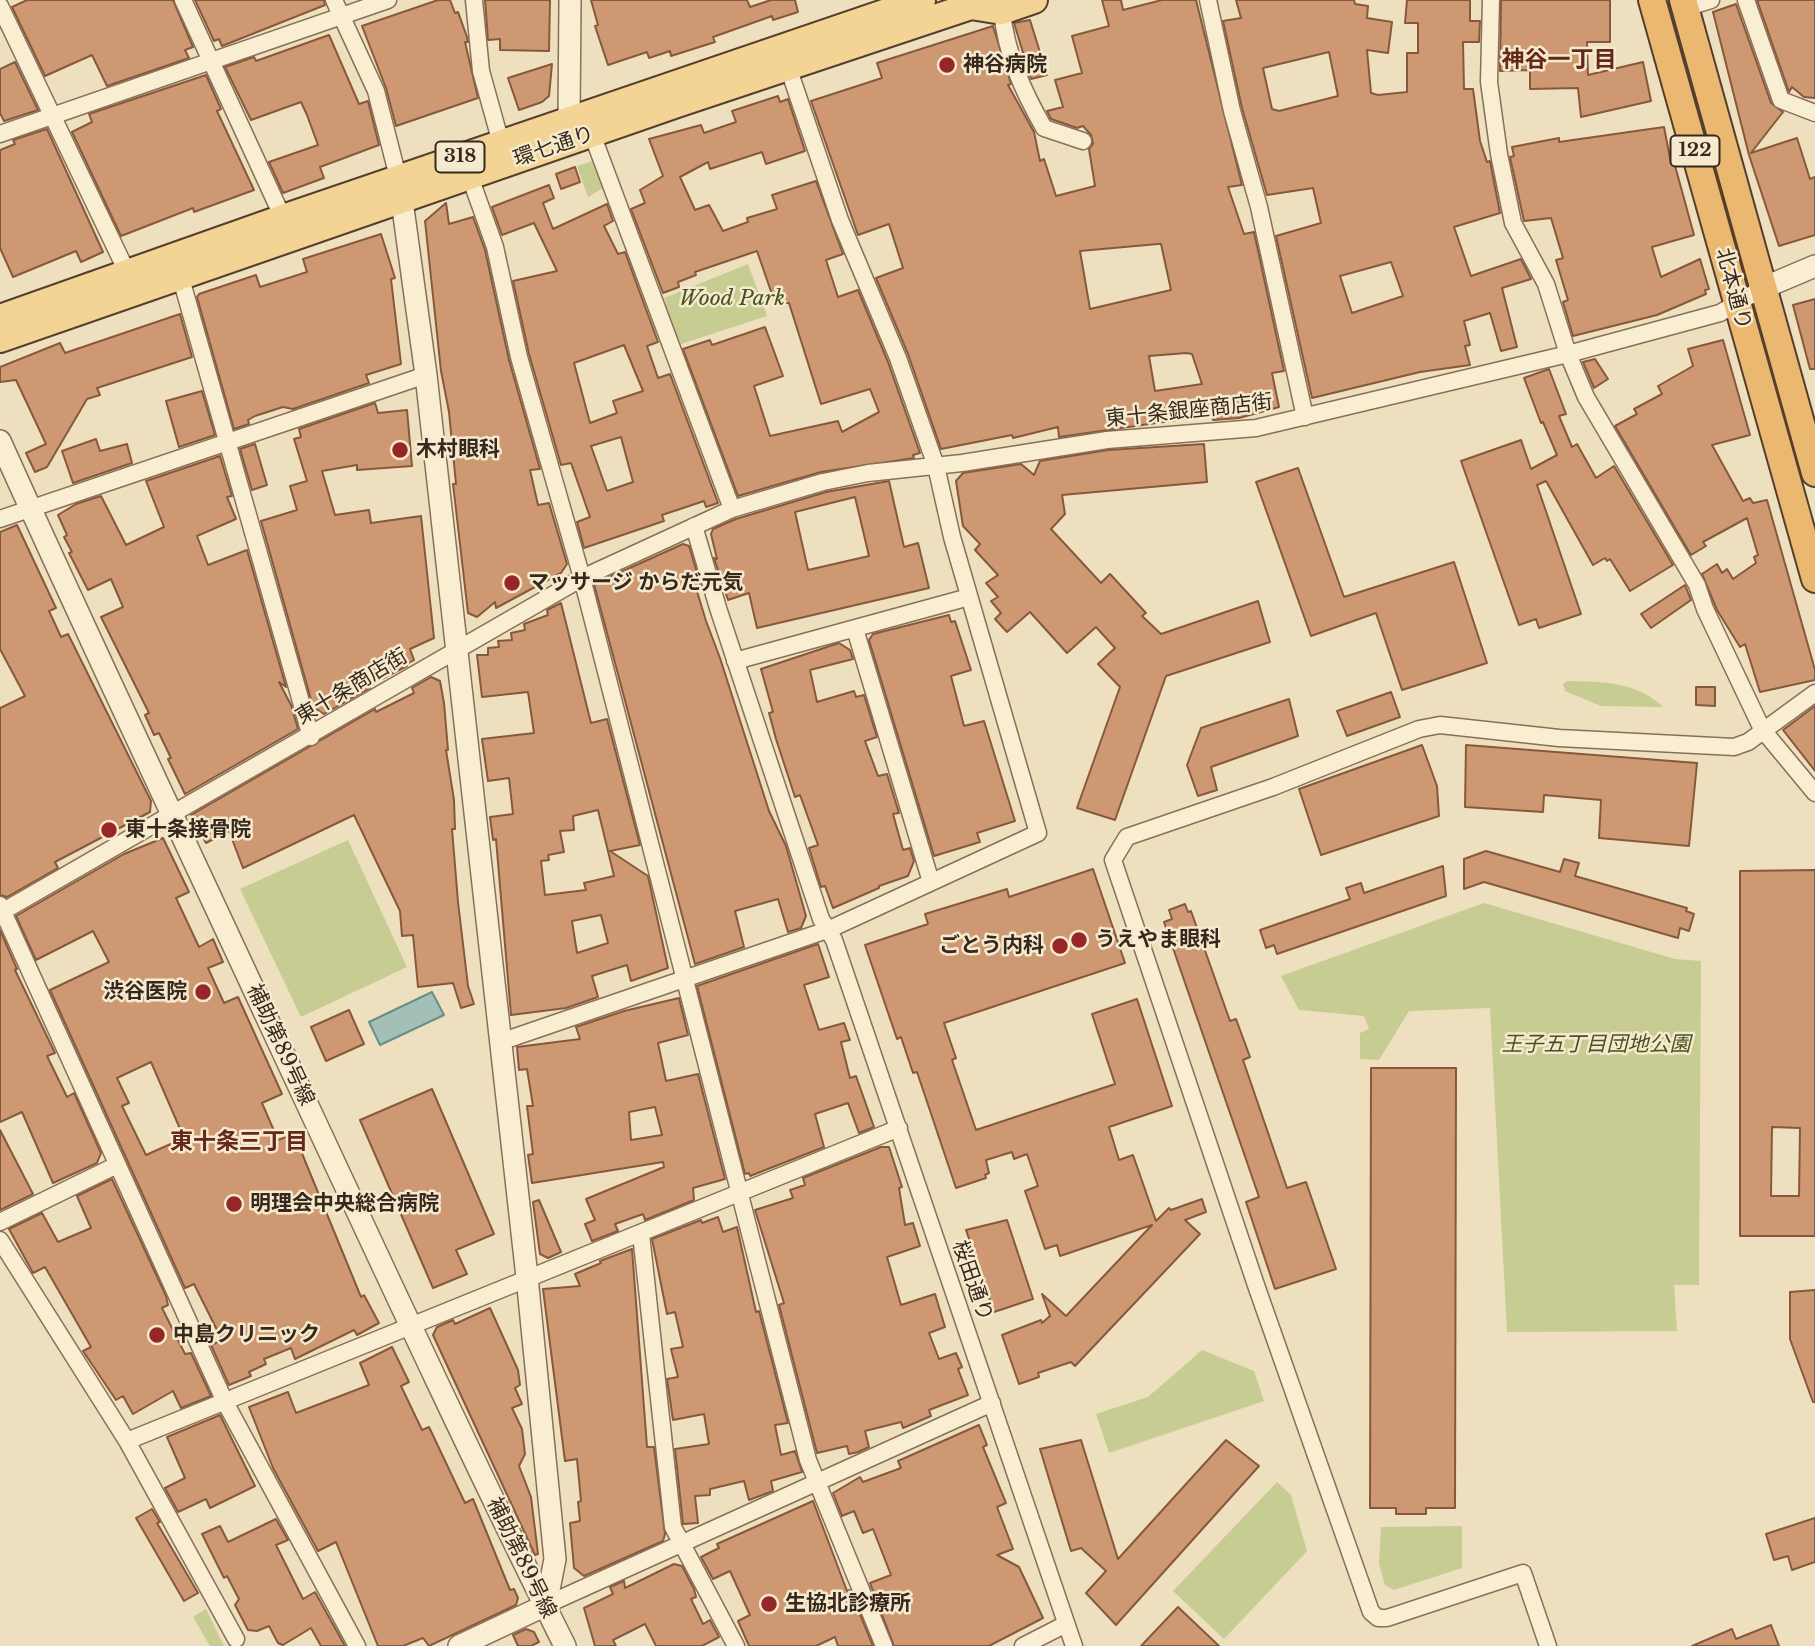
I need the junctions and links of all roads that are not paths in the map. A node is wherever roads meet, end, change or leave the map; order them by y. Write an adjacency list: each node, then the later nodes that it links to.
1 (183, 0): 16 (street)
2 (388, 0): 15 (street)
3 (474, 0): 24 (street)
4 (570, 0): 20 (street)
5 (1034, 0): 14 (main road, 318)
6 (1208, 0): 37 (street)
7 (1491, 0): 35 (street)
8 (1652, 0): 32 (highway, 北本通り / 122)
9 (1711, 0): 12 (street)
10 (1746, 0): 18 (street)
11 (910, 2): 20 (main road, 環七通り / 318)
12 (1684, 4): 31 (highway, 北本通り / 122)
13 (0, 6): 19 (street)
14 (987, 6): 17 (main road, 環七通り / 318); 23 (street)
15 (337, 7): 16 (street); 26 (street)
16 (211, 61): 19 (street); 27 (street)
17 (788, 67): 22 (main road, 環七通り / 318); 40 (street)
18 (1815, 113)
19 (51, 116): 21 (street); 29 (street)
20 (569, 119): 24 (main road, 環七通り / 318)
21 (0, 134)
22 (592, 134): 25 (main road, 環七通り / 318); 42 (street)
23 (1083, 141)
24 (501, 143): 26 (main road, 環七通り / 318)
25 (470, 177): 26 (main road, 環七通り / 318); 46 (street)
26 (400, 190): 27 (main road, 環七通り / 318); 30 (main road, 環七通り / 318); 36 (street)
27 (283, 218): 29 (main road, 環七通り / 318)
28 (1815, 266): 31 (street)
29 (127, 272): 33 (main road, 環七通り / 318)
30 (180, 275): 34 (main road, 環七通り / 318); 39 (street)
31 (1763, 288): 32 (street, 東十条銀座商店街); 41 (highway, 北本通り / 122)
32 (1736, 303): 35 (street, 東十条銀座商店街); 47 (highway, 北本通り / 122)
33 (0, 318)
34 (0, 339)
35 (1568, 354): 37 (street, 東十条銀座商店街); 53 (street)
36 (426, 374): 39 (street); 50 (street)
37 (1305, 417): 40 (street, 東十条銀座商店街)
38 (0, 441): 43 (street, 補助第89号線)
39 (226, 441): 43 (street); 54 (street)
40 (936, 466): 42 (street, 東十条銀座商店街); 48 (street)
41 (1815, 473)
42 (732, 509): 45 (street, 東十条商店街)
43 (31, 510): 44 (street); 56 (street, 補助第89号線)
44 (0, 519)
45 (694, 526): 46 (street, 東十条商店街); 51 (street, 桜田通り)
46 (582, 578): 50 (street, 東十条商店街); 60 (street)
47 (1815, 579)
48 (969, 597): 49 (street); 57 (street)
49 (855, 629): 51 (street); 57 (street)
50 (455, 651): 54 (street, 東十条商店街); 61 (street)
51 (735, 661): 59 (street, 桜田通り)
52 (1815, 693): 53 (street)
53 (1762, 729): 55 (street); 85 (street)
54 (311, 737): 56 (street, 東十条商店街)
55 (1815, 793)
56 (172, 814): 58 (street, 東十条商店街); 69 (street, 補助第89号線)
57 (931, 883): 59 (street)
58 (1, 910): 63 (street)
59 (830, 929): 60 (street); 62 (street, 桜田通り)
60 (682, 979): 61 (street); 64 (street)
61 (500, 1042): 68 (street)
62 (899, 1128): 64 (street); 71 (street, 桜田通り)
63 (117, 1165): 65 (street); 70 (street)
64 (740, 1192): 66 (street); 73 (street)
65 (0, 1222)
66 (641, 1234): 68 (street); 74 (street)
67 (0, 1240): 72 (street)
68 (527, 1277): 69 (street); 75 (street)
69 (410, 1325): 70 (street); 75 (street, 補助第89号線)
70 (225, 1402): 72 (street); 78 (street)
71 (992, 1403): 73 (street); 76 (street, 桜田通り)
72 (127, 1441): 77 (street)
73 (817, 1482): 74 (street); 82 (street)
74 (681, 1545): 75 (street); 81 (street)
75 (546, 1605): 79 (street); 80 (street, 補助第89号線)
76 (1066, 1624): 83 (street); 84 (street, 桜田通り)
77 (236, 1639)
78 (358, 1646)
79 (459, 1646)
80 (565, 1646)
81 (736, 1646)
82 (884, 1646)
83 (1023, 1646)
84 (1074, 1646)
85 (1549, 1646)

